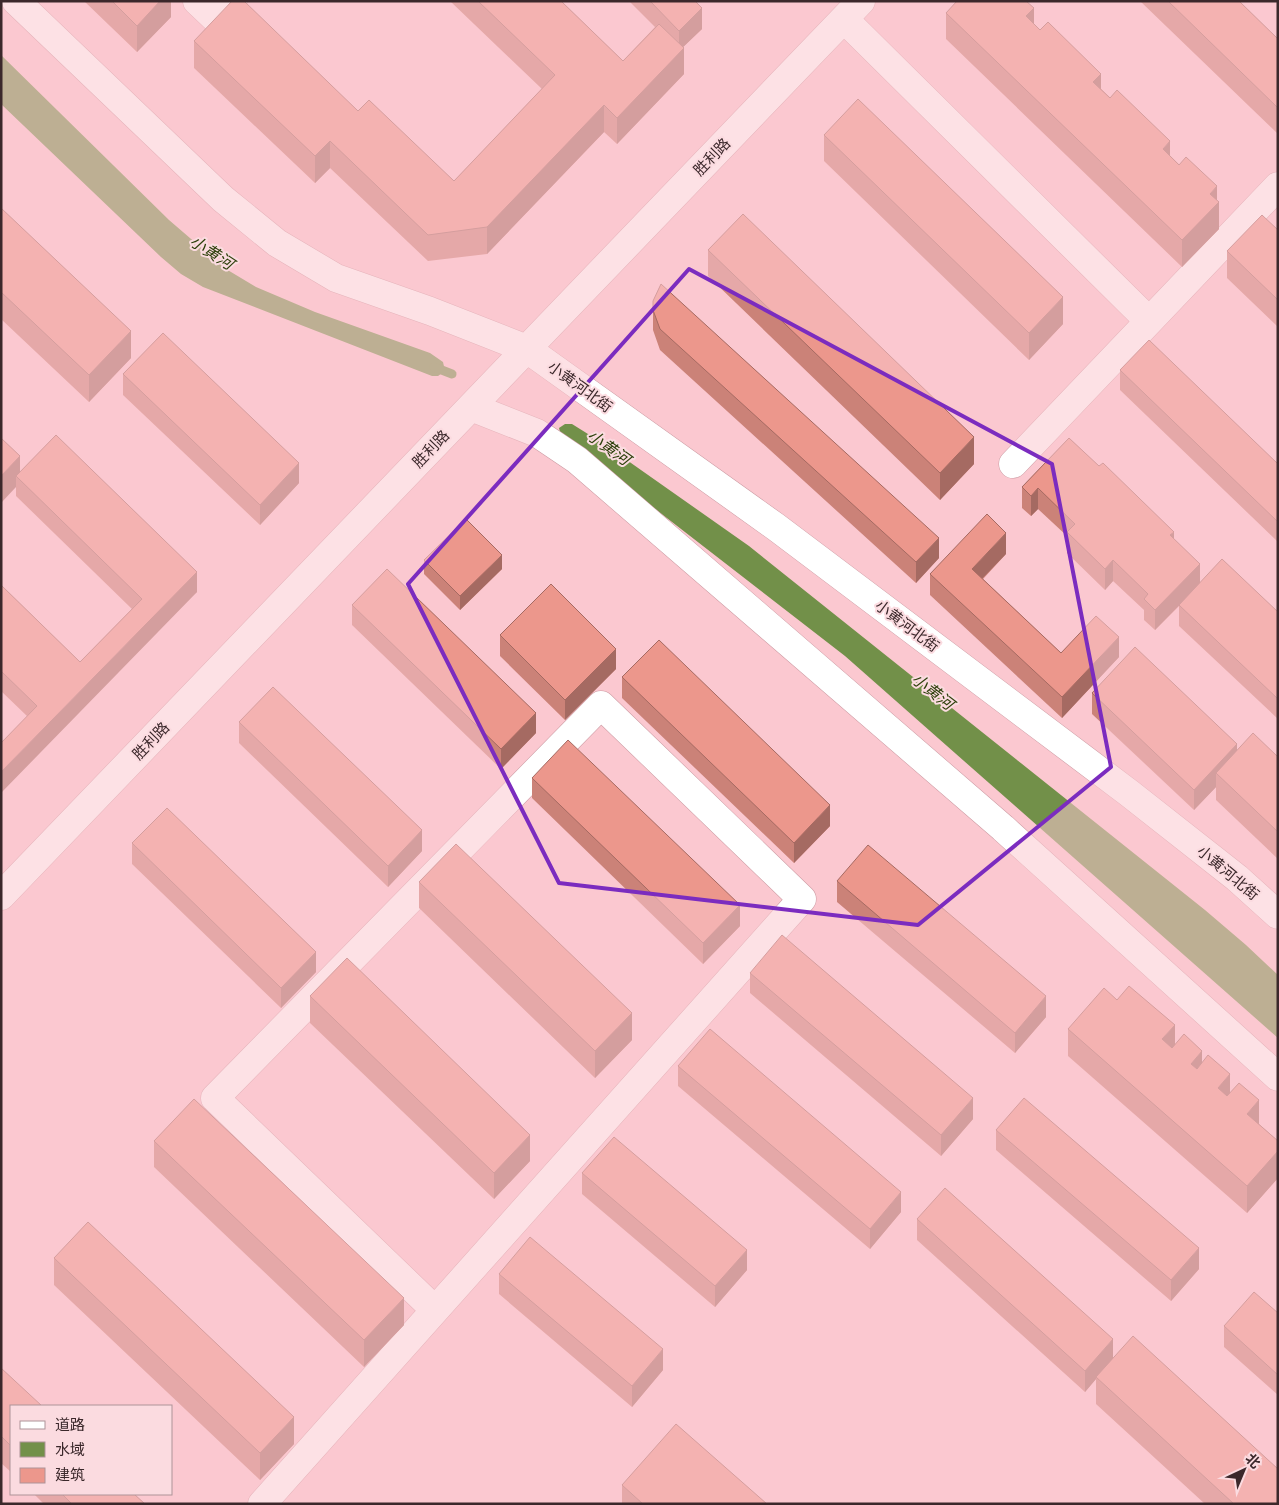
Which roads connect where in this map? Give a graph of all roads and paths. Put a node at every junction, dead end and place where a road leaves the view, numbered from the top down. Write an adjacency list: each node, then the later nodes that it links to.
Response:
1 (16, 1): 7 (street, 小黄河北街)
2 (197, 1): 3 (street)
3 (233, 1)
4 (852, 10): 6 (street); 7 (street, 胜利路)
5 (1278, 186): 6 (street)
6 (1150, 321): 9 (street)
7 (527, 349): 8 (street, 胜利路); 11 (street, 小黄河北街)
8 (471, 407): 10 (street, 胜利路); 12 (street)
9 (1013, 464)
10 (1, 896)
11 (1278, 915)
12 (1278, 1077)
13 (435, 1310): 13 (street); 14 (street)
14 (262, 1504)

